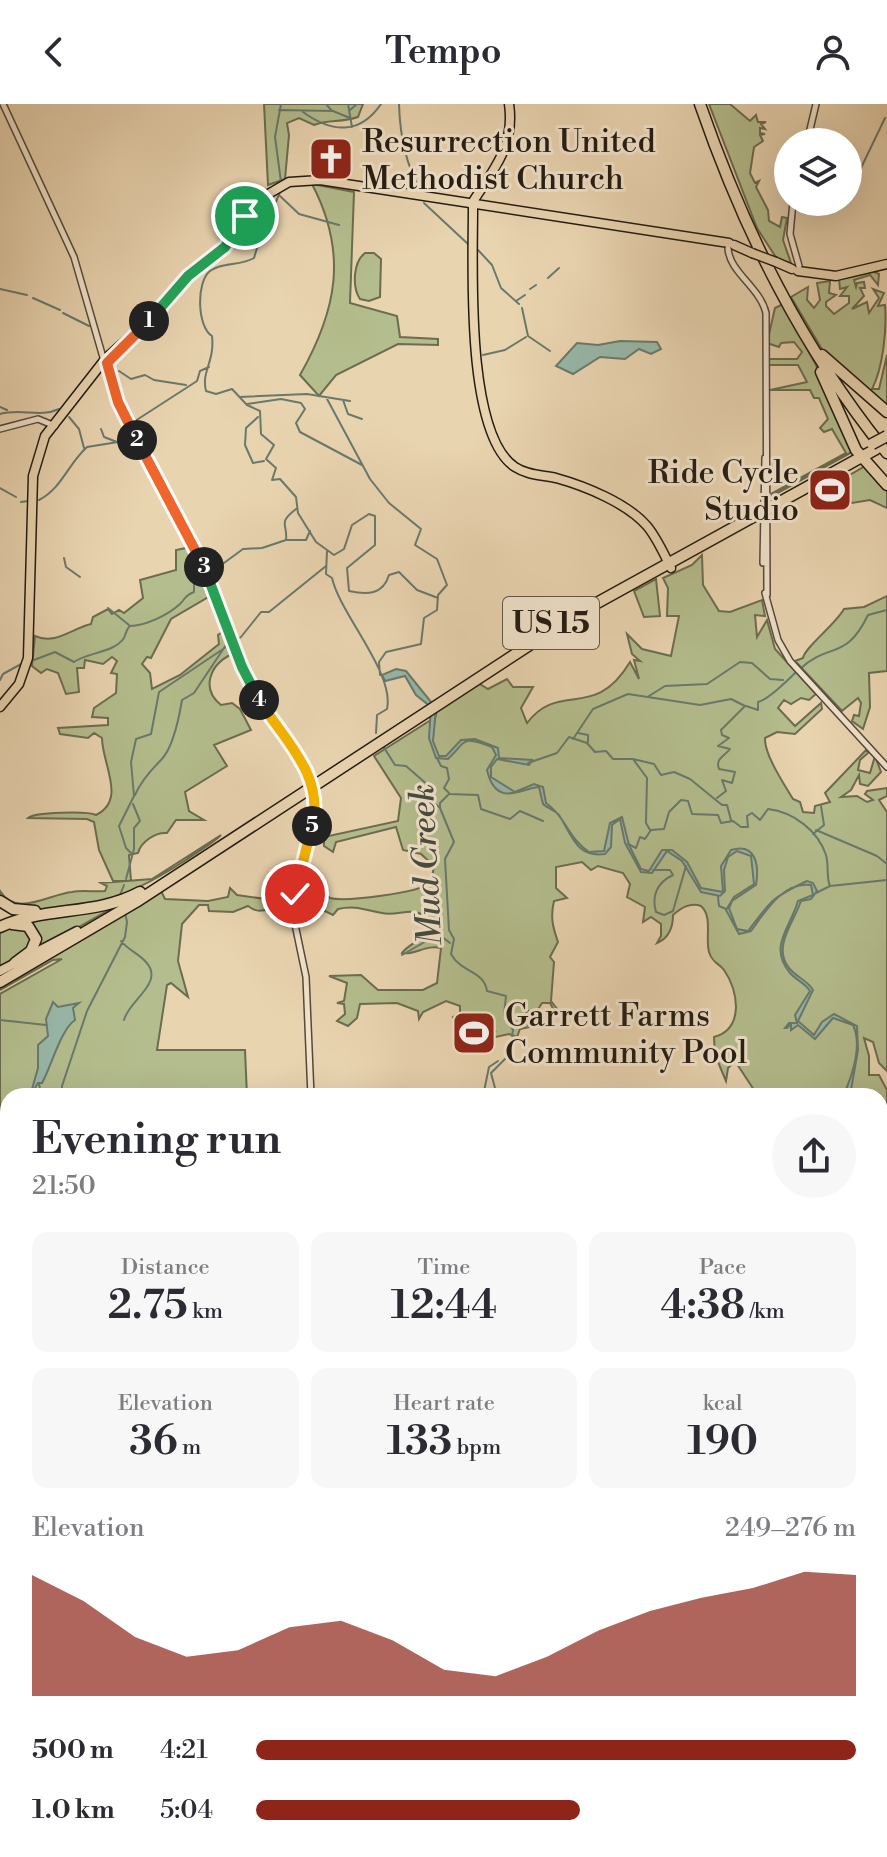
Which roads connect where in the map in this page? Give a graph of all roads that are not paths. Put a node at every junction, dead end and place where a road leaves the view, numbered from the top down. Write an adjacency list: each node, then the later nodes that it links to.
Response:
1 (3, 104): 13 (street)
2 (509, 104): 6 (main road)
3 (702, 104): 11 (highway); 12 (highway)
4 (816, 104): 5 (street)
5 (810, 128)
6 (473, 205): 8 (main road); 13 (main road); 23 (main road)
7 (791, 216): 10 (street)
8 (730, 247): 10 (main road, bridge); 22 (street)
9 (887, 264): 10 (main road)
10 (796, 267)
11 (801, 331): 19 (highway); 20 (highway)
12 (822, 355): 14 (highway); 18 (highway)
13 (105, 362): 15 (main road); 26 (street)
14 (887, 412)
15 (55, 425): 16 (street); 24 (main road)
16 (0, 429)
17 (887, 436): 19 (highway, US 15, bridge)
18 (887, 444): 19 (highway, US 15)
19 (878, 449): 20 (highway, US 15)
20 (860, 459): 21 (highway); 22 (highway, US 15)
21 (887, 485)
22 (765, 507): 23 (highway, US 15); 25 (street)
23 (667, 564): 26 (highway, US 15)
24 (0, 709)
25 (887, 767)
26 (313, 783): 27 (highway, US 15); 27 (highway, US 15); 34 (street)
27 (228, 839): 28 (highway, US 15); 33 (highway, US 15)
28 (142, 891): 30 (highway, US 15); 32 (main road)
29 (0, 901): 30 (highway)
30 (84, 910): 31 (highway, US 15)
31 (0, 929): 32 (highway)
32 (15, 963): 33 (main road)
33 (0, 977)
34 (311, 1088)

